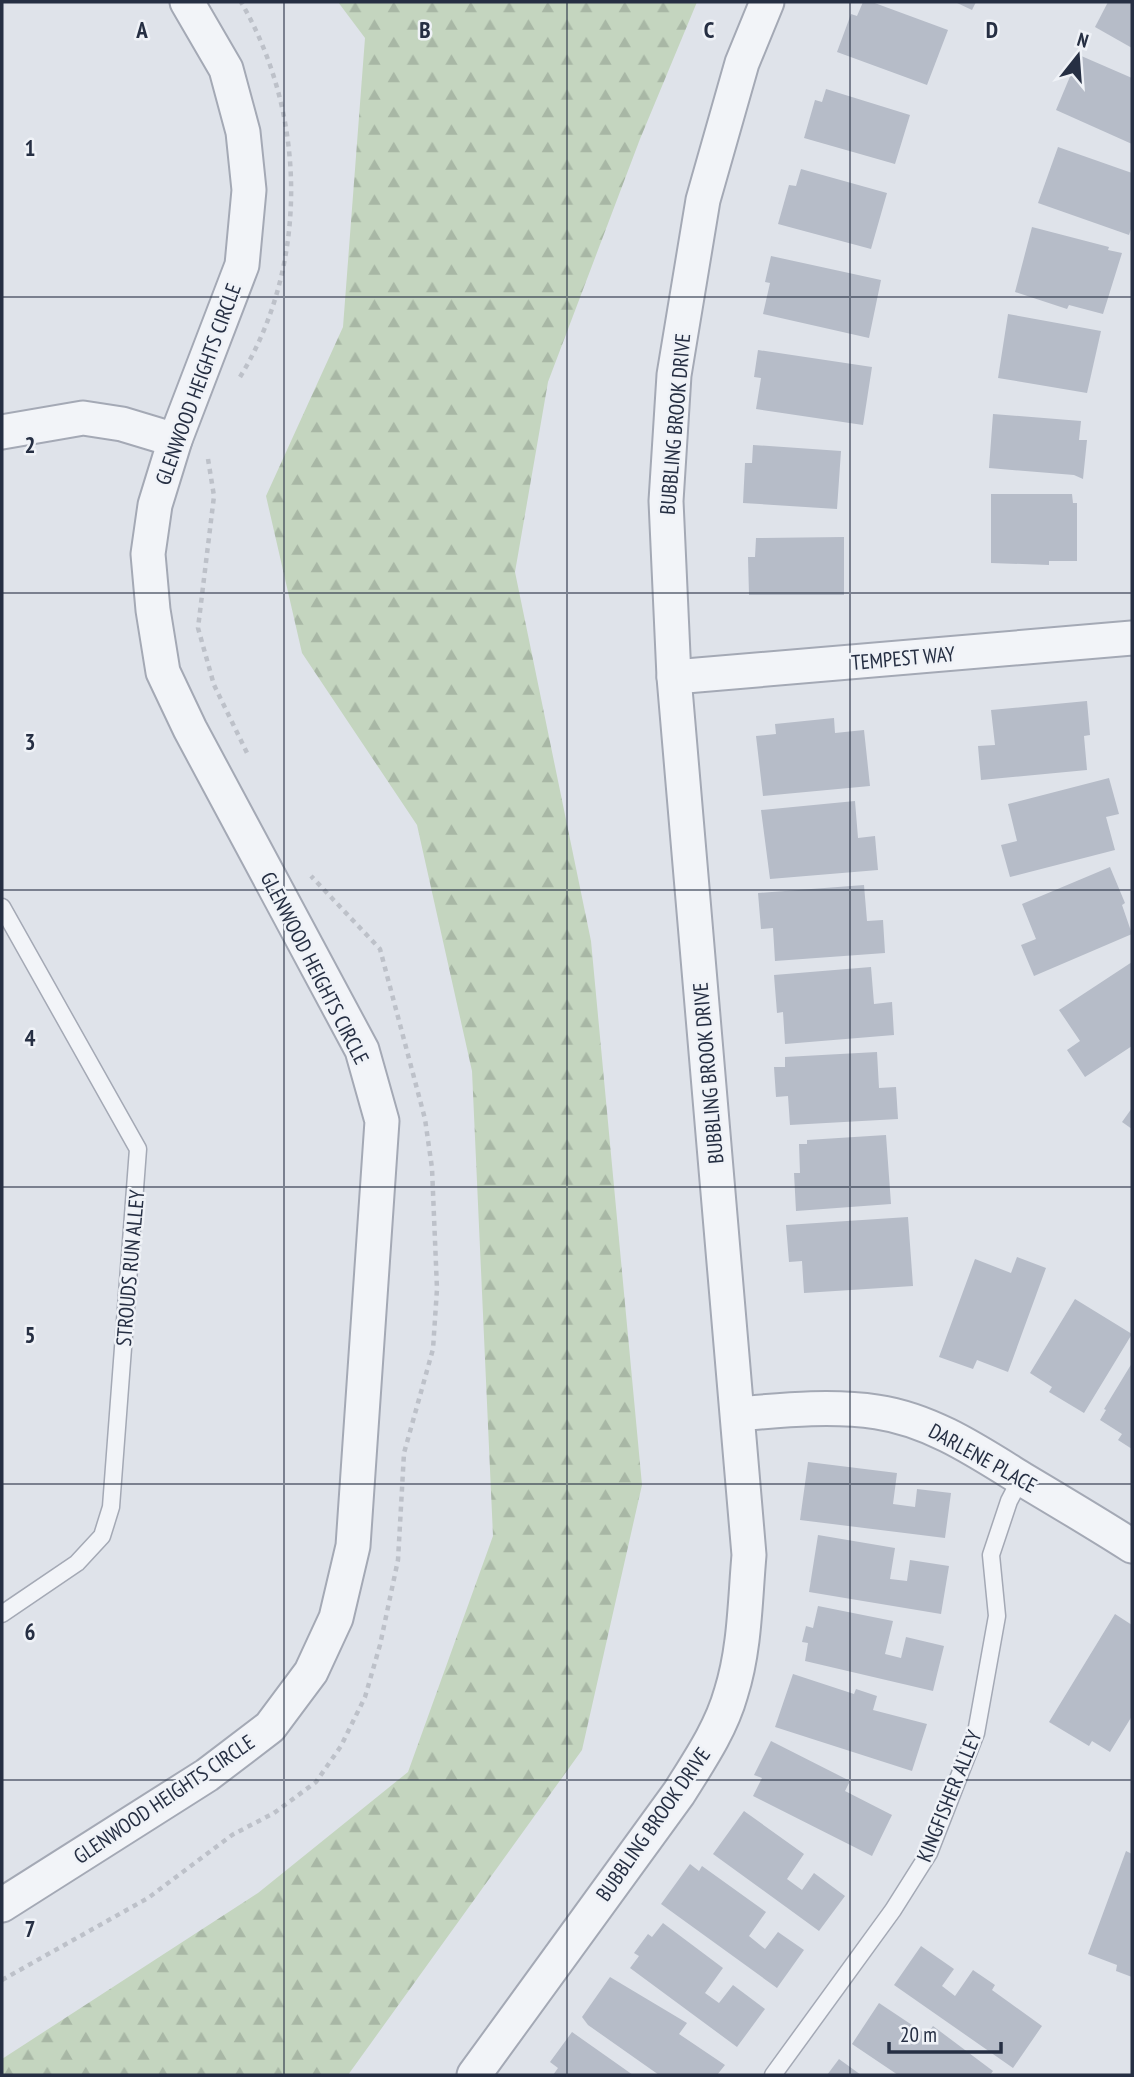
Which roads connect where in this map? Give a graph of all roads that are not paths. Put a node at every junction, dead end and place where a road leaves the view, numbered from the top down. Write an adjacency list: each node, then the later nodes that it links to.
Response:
1 (187, 2): 4 (street, GLENWOOD HEIGHTS CIRCLE)
2 (767, 2): 6 (street, BUBBLING BROOK DRIVE)
3 (2, 432): 4 (street)
4 (175, 440): 12 (street, GLENWOOD HEIGHTS CIRCLE)
5 (1132, 638): 6 (street, TEMPEST WAY)
6 (674, 677): 8 (street, BUBBLING BROOK DRIVE)
7 (2, 907): 11 (lane, STROUDS RUN ALLEY)
8 (738, 1414): 9 (street, DARLENE PLACE); 13 (street, BUBBLING BROOK DRIVE)
9 (1021, 1478): 10 (street, DARLENE PLACE); 14 (lane, KINGFISHER ALLEY)
10 (1132, 1546)
11 (2, 1614)
12 (2, 1905)
13 (474, 2075)
14 (774, 2075)

